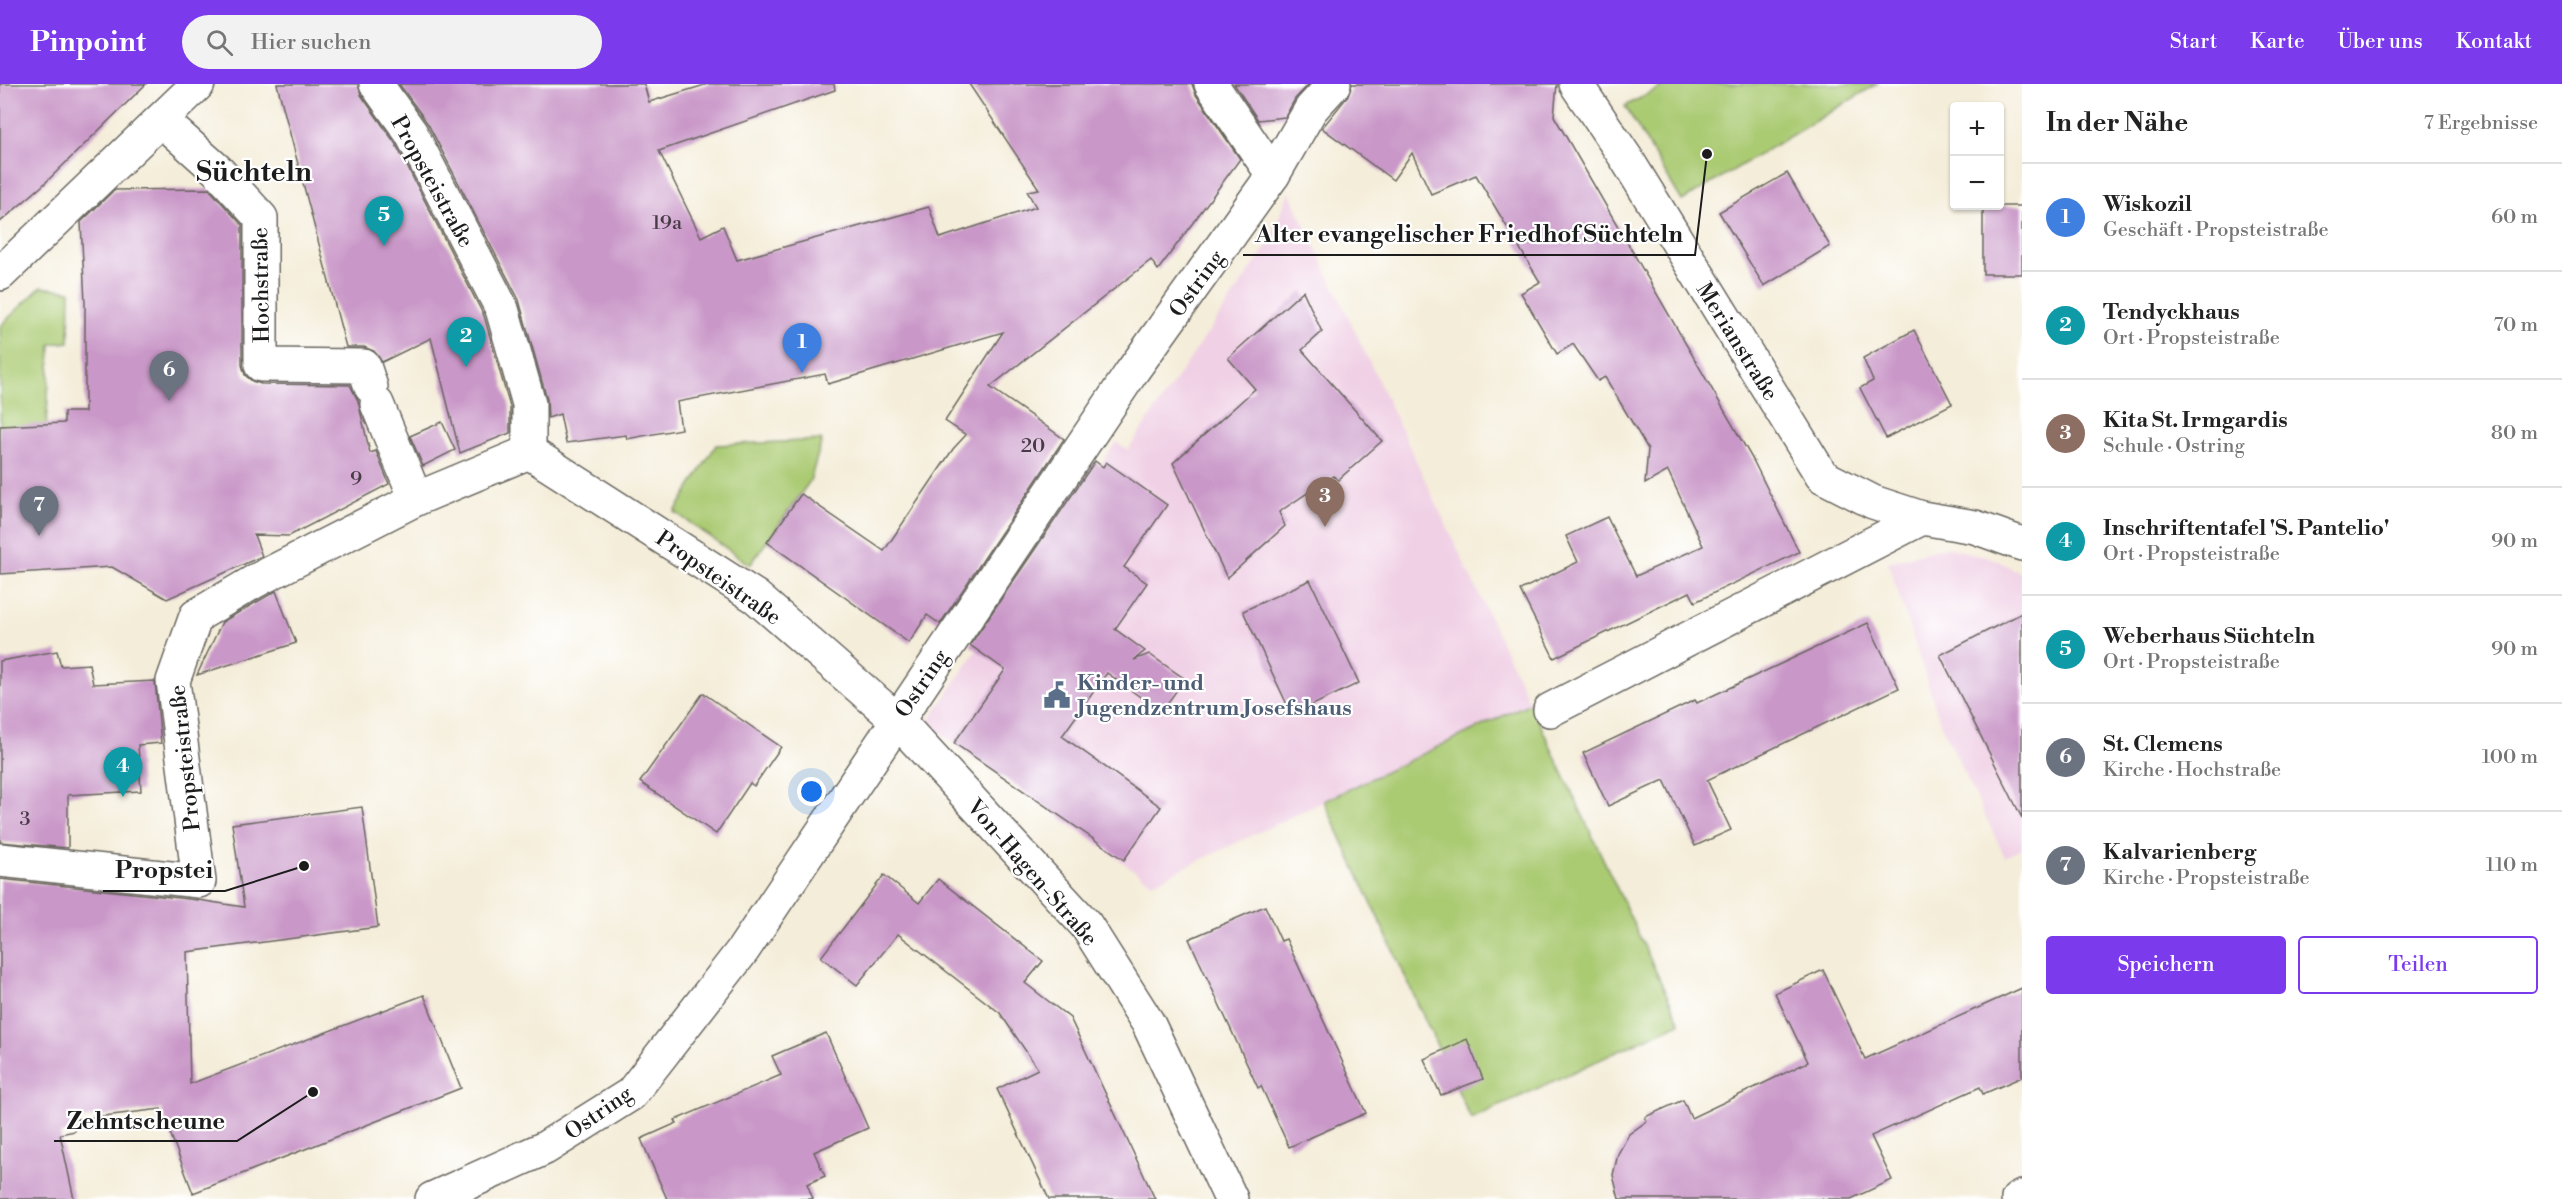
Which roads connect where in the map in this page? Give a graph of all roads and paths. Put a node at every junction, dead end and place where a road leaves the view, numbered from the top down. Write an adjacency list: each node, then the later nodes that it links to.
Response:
1 (198, 84): 6 (street)
2 (376, 84): 9 (street, Propsteistraße)
3 (1211, 84): 7 (street)
4 (1334, 84): 7 (street, Ostring)
5 (1576, 84): 11 (street, Merianstraße)
6 (161, 120): 8 (street); 10 (street, Hochstraße)
7 (1273, 175): 14 (street, Ostring)
8 (0, 274)
9 (529, 452): 10 (street, Propsteistraße); 14 (street, Propsteistraße)
10 (416, 499): 15 (street, Propsteistraße)
11 (1922, 518): 12 (street, Merianstraße); 13 (street)
12 (2022, 544)
13 (1550, 710)
14 (896, 719): 16 (street, Ostring); 17 (street, Von-Hagen-Straße)
15 (0, 860)
16 (432, 1199)
17 (1231, 1199)

